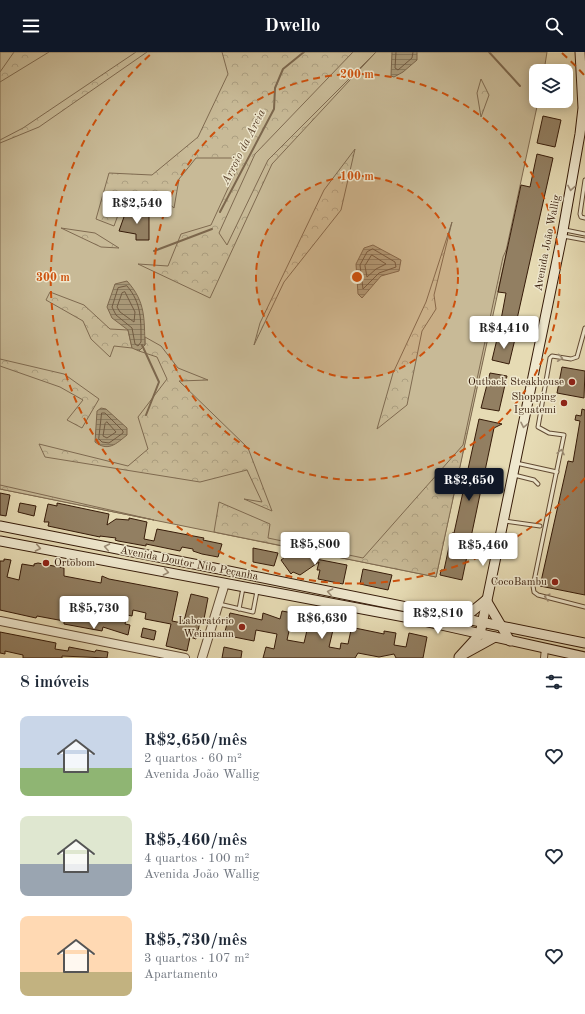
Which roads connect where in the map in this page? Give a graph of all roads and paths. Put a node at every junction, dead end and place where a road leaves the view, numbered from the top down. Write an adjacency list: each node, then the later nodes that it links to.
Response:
1 (580, 52): 2 (main road, Avenida João Wallig)
2 (584, 103): 5 (main road, Avenida João Wallig, one-way to 5)
3 (585, 180): 4 (lane)
4 (585, 218)
5 (563, 232): 6 (lane); 7 (lane); 9 (main road, Avenida João Wallig, one-way to 9)
6 (585, 234)
7 (585, 240)
8 (585, 328): 10 (lane, one-way to 8)
9 (516, 463): 10 (lane); 11 (main road, Avenida João Wallig)
10 (557, 472): 23 (lane, one-way to 10)
11 (514, 475): 12 (lane); 13 (main road, Avenida João Wallig)
12 (538, 484)
13 (504, 520): 15 (lane); 21 (main road, Avenida João Wallig)
14 (0, 526): 17 (main road, Avenida Doutor Nilo Peçanha, one-way to 14)
15 (540, 526)
16 (0, 541): 18 (main road, Avenida Doutor Nilo Peçanha, one-way to 18)
17 (246, 574): 18 (main road); 25 (main road, Avenida Doutor Nilo Peçanha, one-way to 17)
18 (225, 583): 19 (main road, Avenida Doutor Nilo Peçanha); 22 (street)
19 (244, 586): 20 (main road, Avenida Doutor Nilo Peçanha); 24 (lane)
20 (257, 589): 24 (lane); 29 (main road, Avenida Doutor Nilo Peçanha)
21 (486, 600): 25 (main road); 27 (main road, Avenida João Wallig); 28 (main road)
22 (219, 604): 24 (lane); 38 (street)
23 (585, 607)
24 (239, 609)
25 (464, 618): 27 (main road, Avenida Doutor Nilo Peçanha)
26 (0, 621): 37 (street)
27 (482, 621): 28 (main road, Avenida Doutor Nilo Peçanha); 30 (main road, Avenida João Wallig)
28 (501, 625): 32 (main road); 33 (main road, Avenida Doutor Nilo Peçanha)
29 (470, 632): 30 (main road, Avenida Doutor Nilo Peçanha); 34 (main road)
30 (480, 634): 31 (main road, Avenida Doutor Nilo Peçanha); 34 (main road)
31 (495, 638): 32 (main road, Avenida Doutor Nilo Peçanha); 39 (main road)
32 (510, 641): 35 (main road, Avenida Doutor Nilo Peçanha)
33 (585, 643)
34 (466, 648): 39 (main road)
35 (545, 648): 36 (main road, Avenida Doutor Nilo Peçanha); 40 (street)
36 (585, 657)
37 (185, 658)
38 (202, 658)
39 (459, 658)
40 (544, 658)

